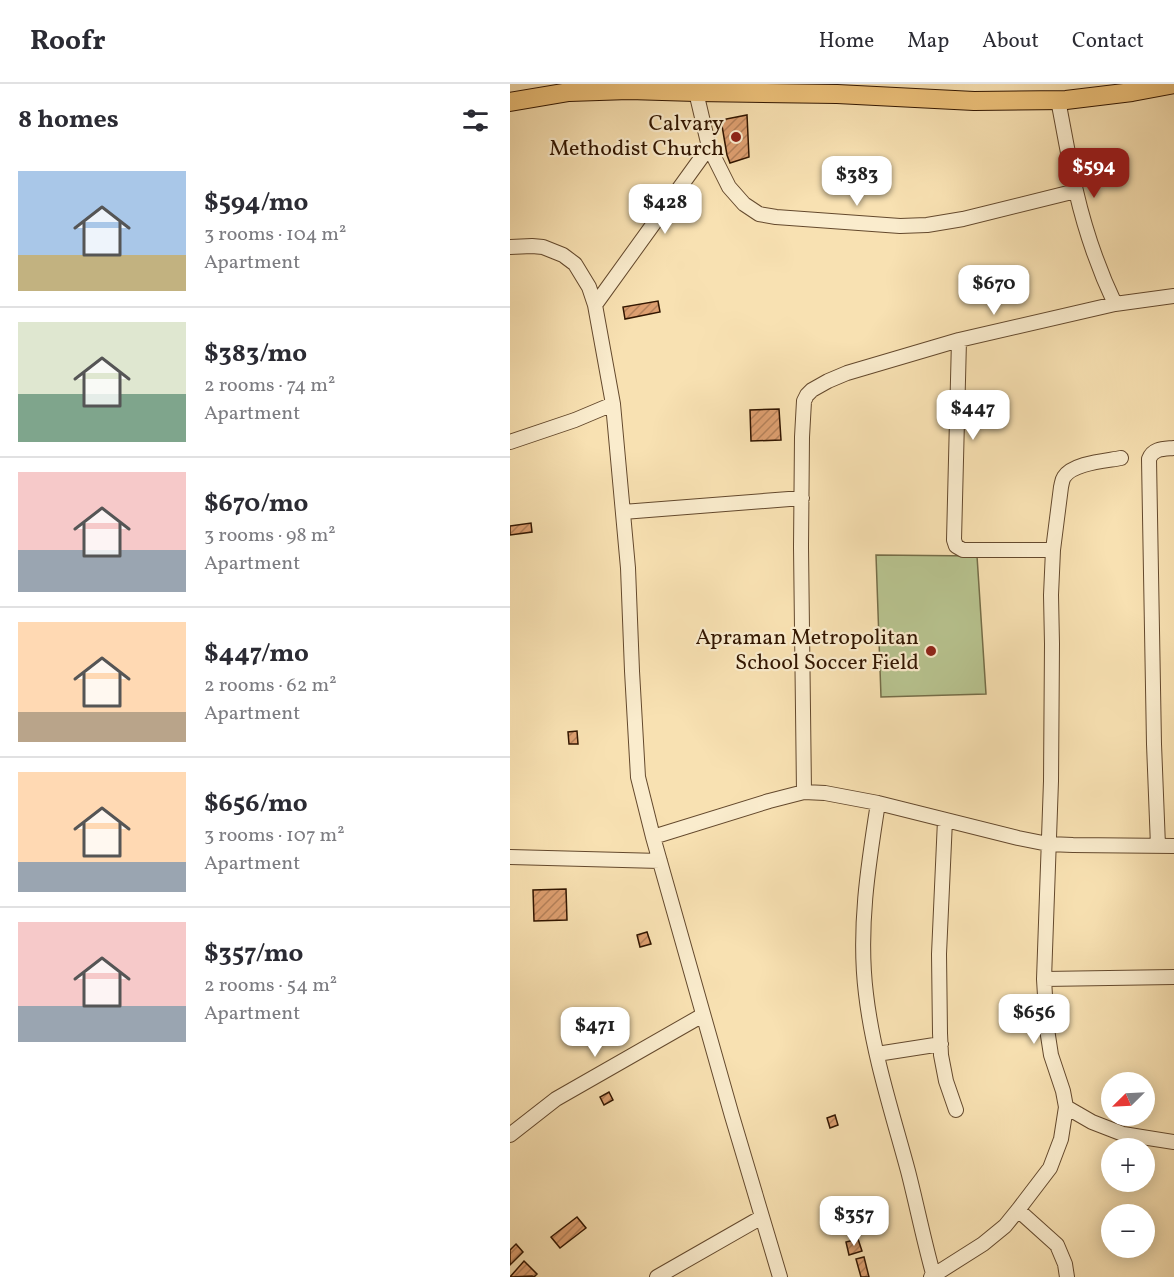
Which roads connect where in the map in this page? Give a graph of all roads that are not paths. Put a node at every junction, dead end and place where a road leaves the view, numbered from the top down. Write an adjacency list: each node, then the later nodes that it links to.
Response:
1 (1174, 84): 4 (main road)
2 (897, 91): 3 (main road); 4 (main road)
3 (696, 92): 5 (main road); 6 (street)
4 (1058, 100): 7 (street)
5 (510, 102)
6 (709, 147): 7 (street); 11 (street)
7 (1076, 191): 10 (street)
8 (510, 247): 11 (street)
9 (1174, 296): 10 (street)
10 (1115, 304): 12 (street)
11 (596, 305): 13 (street)
12 (959, 340): 17 (street); 19 (street)
13 (613, 404): 14 (street); 18 (street)
14 (510, 442)
15 (1174, 448): 25 (street)
16 (1121, 458): 19 (street)
17 (802, 498): 18 (street); 20 (street)
18 (623, 512): 23 (street)
19 (1053, 550): 24 (street)
20 (804, 792): 21 (street); 23 (street)
21 (878, 803): 22 (street); 33 (street)
22 (945, 820): 24 (street); 32 (street)
23 (653, 837): 28 (street)
24 (1048, 843): 25 (street); 30 (street)
25 (1158, 846): 26 (street)
26 (1174, 846)
27 (510, 857): 28 (street)
28 (660, 861): 31 (street)
29 (1174, 977): 30 (street)
30 (1044, 978): 34 (street)
31 (703, 1015): 36 (street); 39 (street)
32 (941, 1044): 33 (street); 35 (street)
33 (877, 1054): 42 (street)
34 (1066, 1107): 37 (street); 38 (street)
35 (956, 1110)
36 (510, 1135)
37 (1174, 1142)
38 (1018, 1210): 42 (street); 43 (street)
39 (762, 1217): 40 (street); 41 (street)
40 (657, 1277)
41 (780, 1277)
42 (933, 1277)
43 (1067, 1277)

